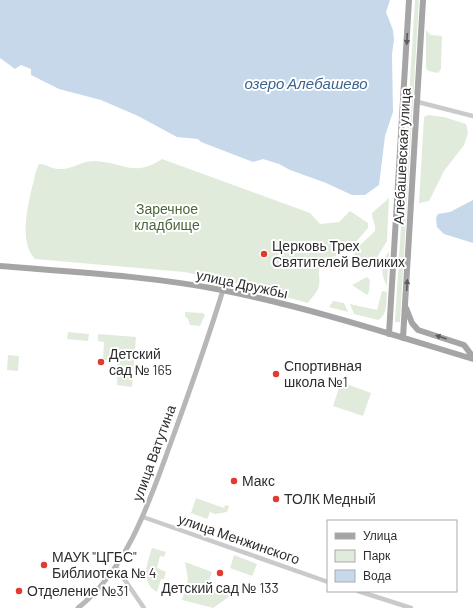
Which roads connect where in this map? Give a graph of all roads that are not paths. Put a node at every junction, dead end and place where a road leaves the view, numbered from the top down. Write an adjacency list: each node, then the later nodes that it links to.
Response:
1 (409, 0): 8 (main road, Алебашевская улица, one-way to 8)
2 (423, 0): 3 (main road, Алебашевская улица)
3 (418, 102): 4 (street); 7 (main road, Алебашевская улица, one-way to 3)
4 (473, 116)
5 (0, 266): 6 (main road, улица Дружбы)
6 (223, 290): 8 (main road, улица Дружбы); 11 (main road, улица Ватутина)
7 (406, 307): 9 (main road, Алебашевская улица); 10 (main road, one-way to 7)
8 (389, 334): 9 (main road, улица Дружбы)
9 (403, 338): 10 (main road, улица Дружбы)
10 (473, 358)
11 (143, 517): 12 (main road, улица Ватутина); 13 (street, улица Менжинского)
12 (116, 567): 15 (main road, улица Ватутина); 16 (street)
13 (327, 582)
14 (361, 592): 17 (street)
15 (78, 608)
16 (144, 608)
17 (411, 608)

